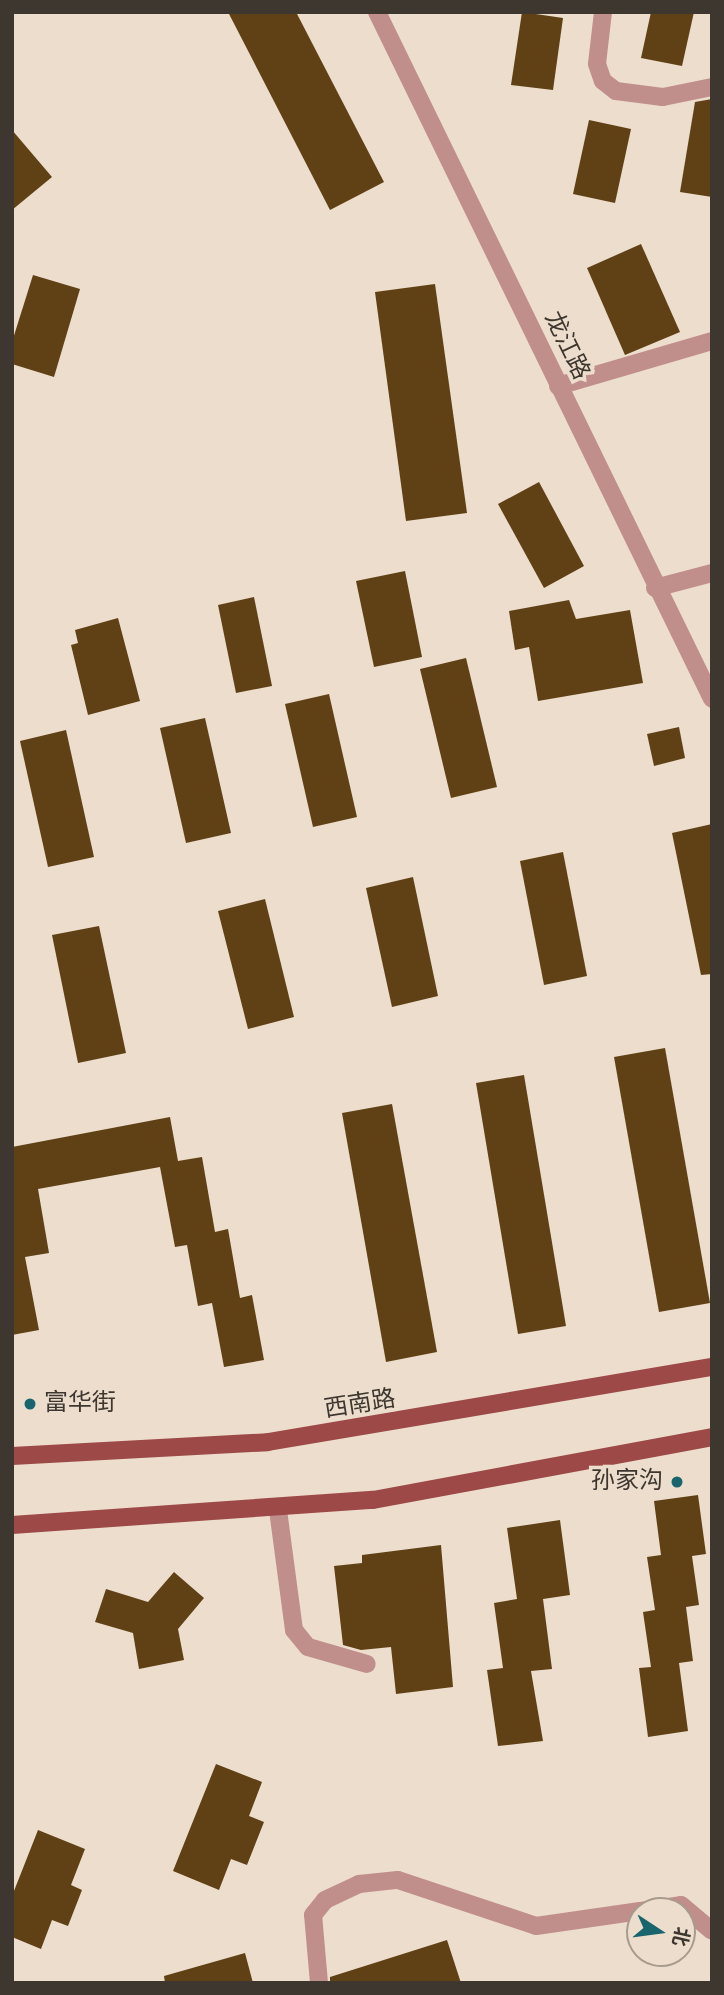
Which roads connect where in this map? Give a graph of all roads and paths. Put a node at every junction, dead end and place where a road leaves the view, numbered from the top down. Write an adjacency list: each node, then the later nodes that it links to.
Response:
1 (377, 12): 5 (street, 龙江路)
2 (603, 12): 3 (street)
3 (712, 88)
4 (712, 341): 5 (street)
5 (558, 386): 7 (street, 龙江路)
6 (712, 573): 7 (street)
7 (655, 587): 8 (street, 龙江路)
8 (712, 699)
9 (712, 1367): 11 (main road, 西南路)
10 (712, 1437): 12 (main road)
11 (12, 1456)
12 (278, 1510): 13 (main road); 14 (street)
13 (12, 1525)
14 (367, 1664)
15 (626, 1913): 18 (street)
16 (696, 1918): 17 (street)
17 (712, 1931)
18 (319, 1983)

